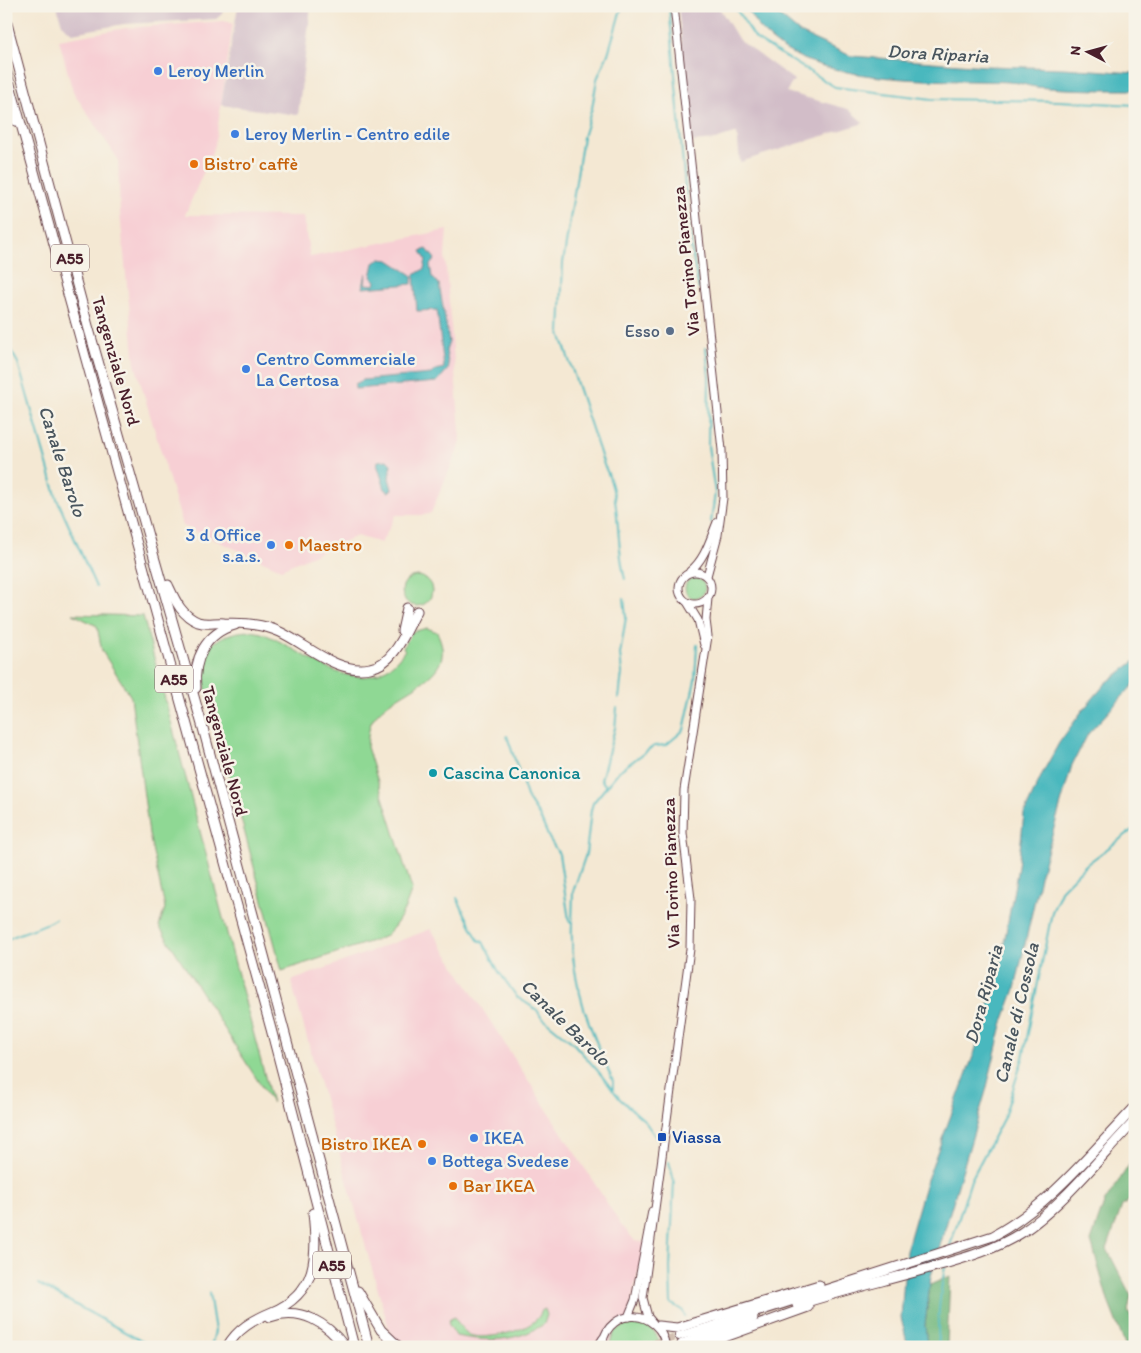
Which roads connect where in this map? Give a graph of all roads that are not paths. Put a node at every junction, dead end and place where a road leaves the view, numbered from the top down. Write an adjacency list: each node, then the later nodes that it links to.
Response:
1 (674, 6): 6 (main road, Via Torino Pianezza)
2 (6, 20): 7 (highway, Tangenziale Nord / A55)
3 (6, 70): 5 (highway, Tangenziale Nord / A55)
4 (6, 101): 5 (highway)
5 (26, 143): 20 (highway, Tangenziale Nord / A55)
6 (721, 512): 8 (main road, Via Torino Pianezza); 9 (main road, Via Torino Pianezza)
7 (156, 557): 14 (highway); 17 (highway, Tangenziale Nord / A55)
8 (689, 572): 9 (main road); 11 (main road)
9 (707, 576): 10 (main road)
10 (708, 598): 11 (main road); 16 (main road, Via Torino Pianezza)
11 (687, 602): 16 (main road, Via Torino Pianezza)
12 (407, 608): 15 (highway)
13 (417, 611): 15 (highway)
14 (242, 624): 15 (highway); 17 (highway)
15 (400, 641)
16 (704, 649): 21 (main road, Via Torino Pianezza)
17 (203, 728): 22 (highway, Tangenziale Nord / A55)
18 (1135, 1106): 23 (highway)
19 (1135, 1121): 24 (highway)
20 (310, 1183): 31 (highway); 34 (highway, Tangenziale Nord / A55)
21 (659, 1186): 25 (main road, Via Torino Pianezza); 27 (main road, Via Torino Pianezza)
22 (352, 1281): 35 (highway, Tangenziale Nord / A55); 36 (highway)
23 (846, 1281): 27 (highway); 28 (highway)
24 (847, 1292): 26 (highway); 39 (highway)
25 (628, 1317): 27 (main road); 30 (main road)
26 (753, 1318): 28 (highway); 29 (highway)
27 (655, 1324): 38 (main road, Via Torino Pianezza)
28 (719, 1324): 29 (main road)
29 (680, 1340)
30 (603, 1343): 37 (main road)
31 (227, 1347)
32 (231, 1347): 33 (highway)
33 (345, 1347)
34 (354, 1347)
35 (369, 1347)
36 (399, 1347)
37 (598, 1347)
38 (666, 1347)
39 (697, 1347)

